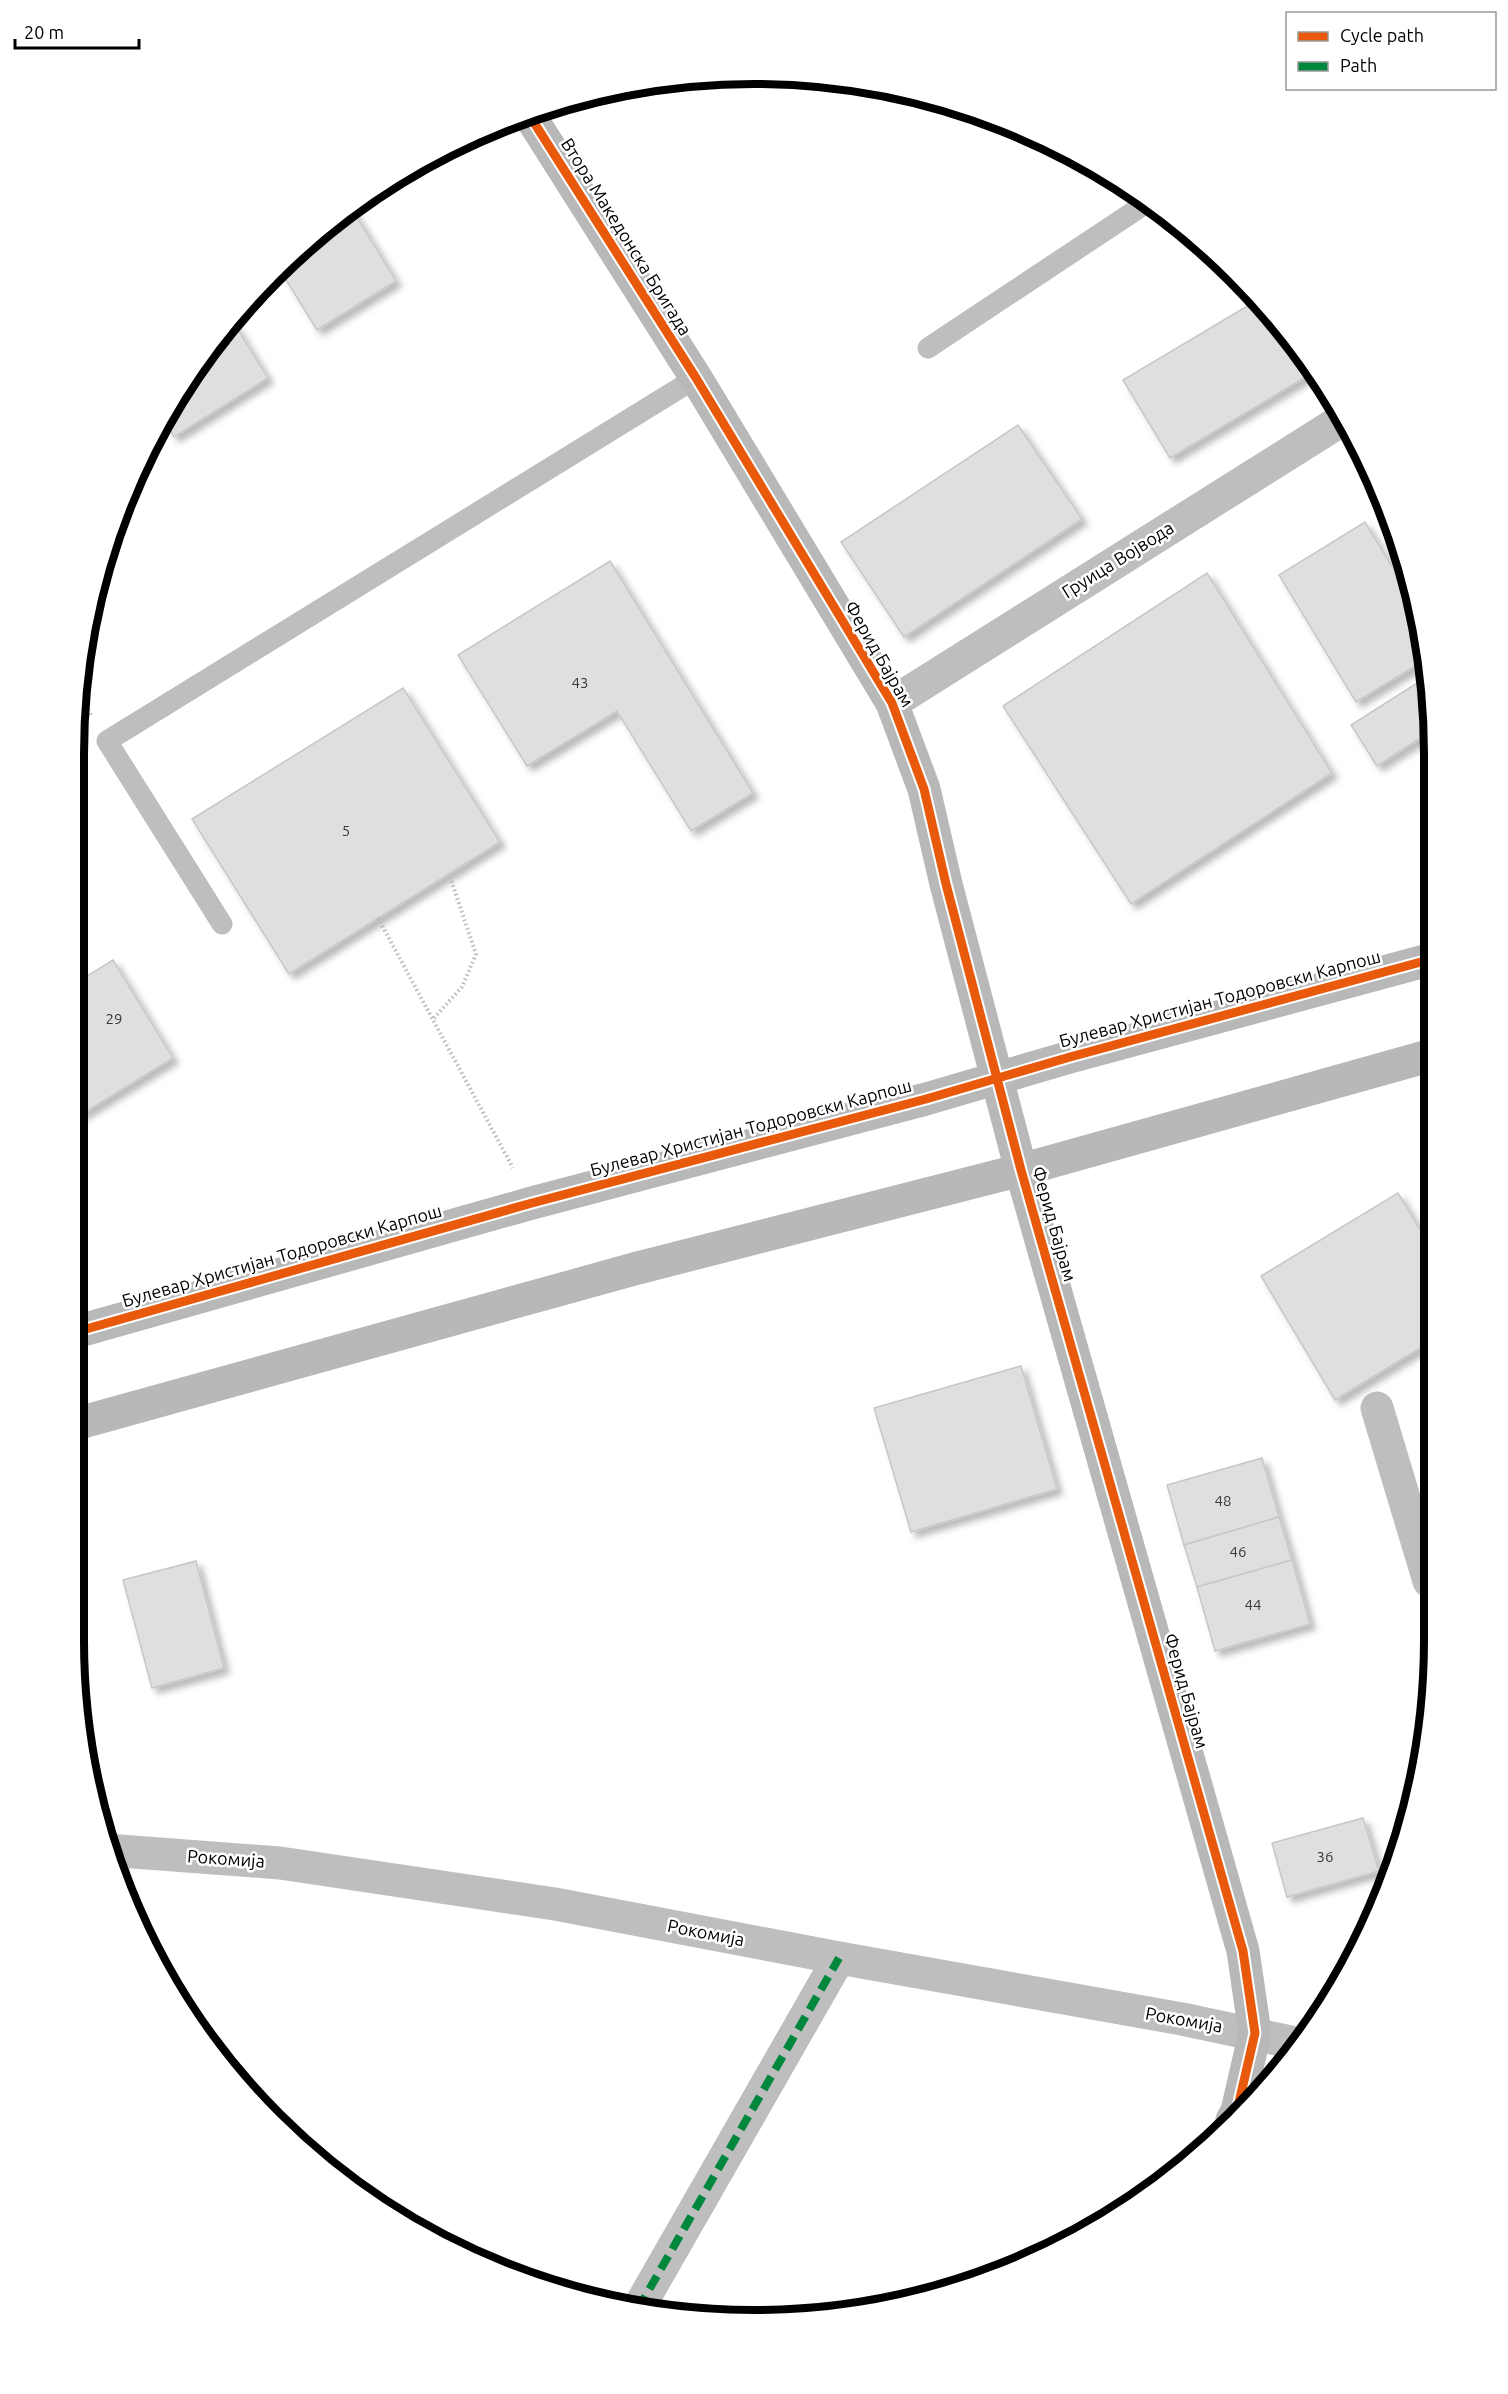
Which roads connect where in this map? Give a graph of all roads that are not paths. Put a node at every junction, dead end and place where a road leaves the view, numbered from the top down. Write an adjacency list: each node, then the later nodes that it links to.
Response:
1 (534, 122): 4 (street, Втора Македонска Бригада)
2 (1140, 207): 3 (lane)
3 (928, 348)
4 (696, 378): 6 (street, Ферид Бајрам); 7 (lane)
5 (1336, 423): 6 (street, Груица Војвода)
6 (892, 703): 10 (street, Ферид Бајрам)
7 (222, 924)
8 (1424, 960): 10 (street, Булевар Христијан Тодоровски Карпош)
9 (1424, 1056): 11 (street)
10 (997, 1079): 11 (street, Ферид Бајрам); 12 (street, Булевар Христијан Тодоровски Карпош)
11 (1021, 1170): 14 (street); 18 (street, Ферид Бајрам)
12 (84, 1330)
13 (1377, 1408): 15 (street)
14 (84, 1422)
15 (1424, 1564)
16 (119, 1851): 17 (street, Рокомија)
17 (839, 1958): 18 (street, Рокомија); 21 (street)
18 (1255, 2033): 19 (street, Рокомија); 20 (street, Ферид Бајрам)
19 (1290, 2042)
20 (1239, 2102)
21 (643, 2300)

